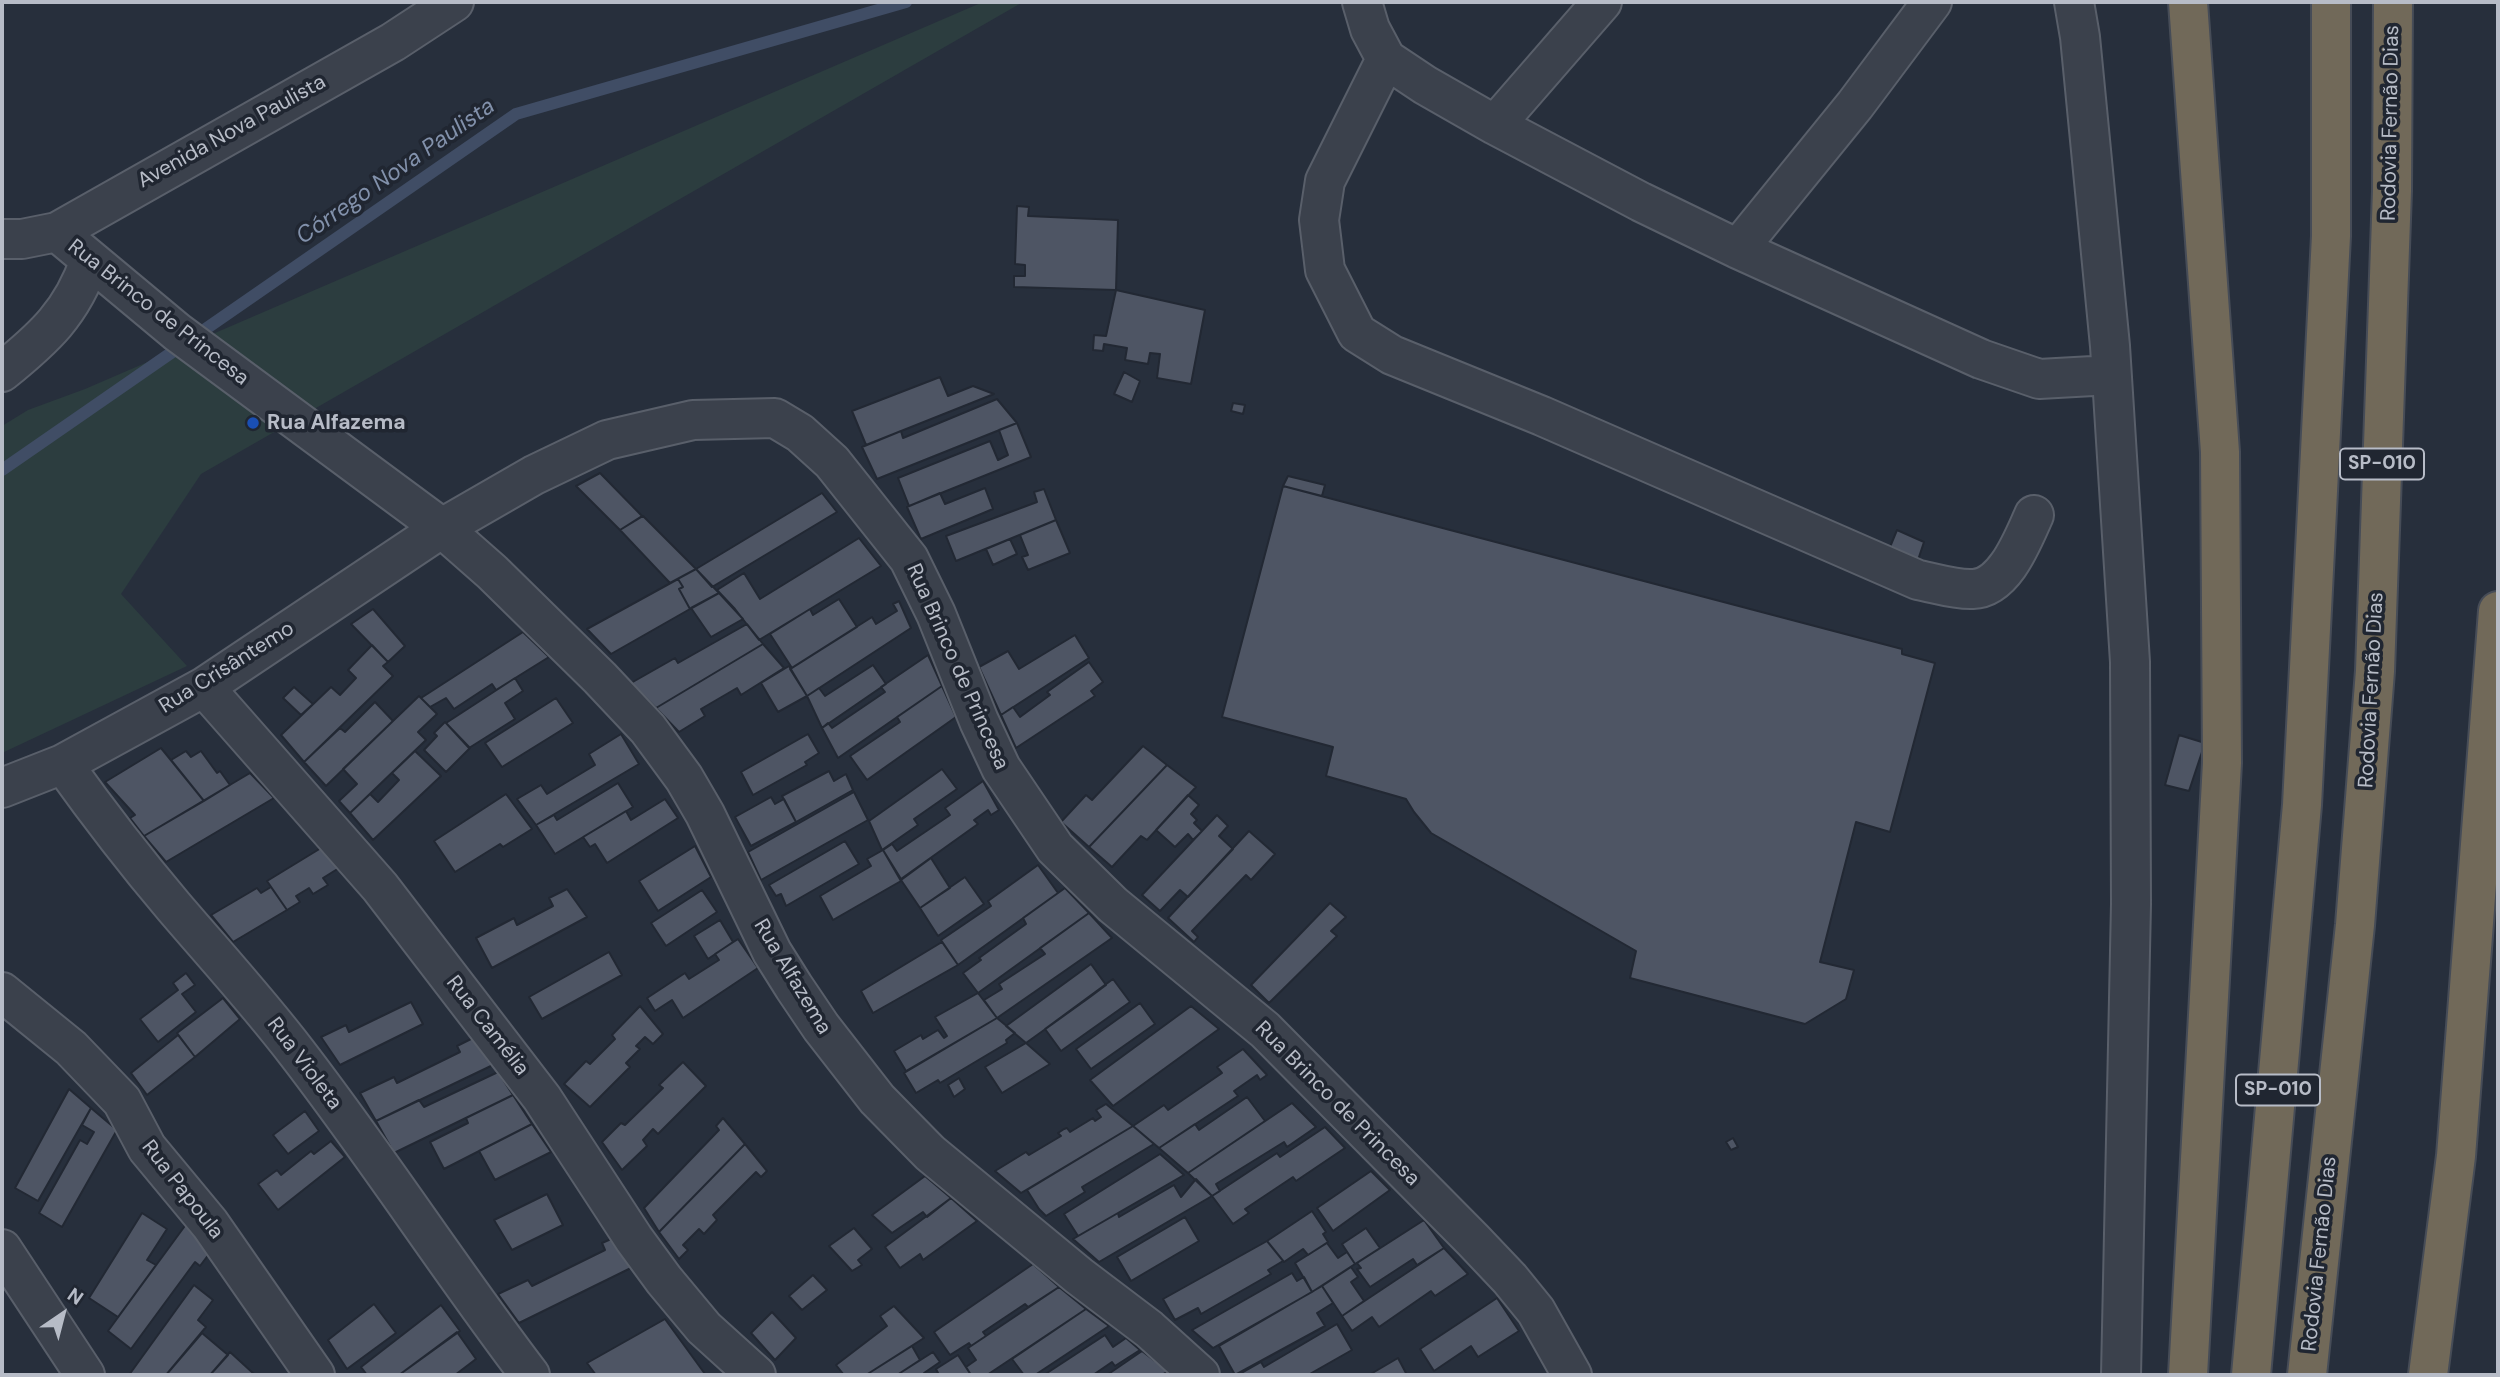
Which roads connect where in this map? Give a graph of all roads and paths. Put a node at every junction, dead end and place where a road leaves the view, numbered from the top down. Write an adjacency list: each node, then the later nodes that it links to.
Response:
1 (454, 2): 11 (street, Avenida Nova Paulista)
2 (1362, 2): 9 (street)
3 (1602, 2): 10 (street)
4 (1932, 2): 13 (street)
5 (2074, 2): 16 (street)
6 (2188, 2): 32 (highway)
7 (2331, 2): 33 (highway, SP-010)
8 (2393, 2): 34 (highway, Rodovia Fernão Dias / SP-010)
9 (1386, 59): 10 (street); 17 (street)
10 (1494, 125): 13 (street)
11 (57, 232): 12 (street, Avenida Nova Paulista); 14 (street, Rua Brinco de Princesa)
12 (2, 239)
13 (1738, 250): 16 (street)
14 (90, 260): 15 (street); 18 (street, Rua Brinco de Princesa)
15 (2, 372)
16 (2111, 375): 31 (street)
17 (2034, 515)
18 (442, 528): 20 (street, Rua Crisântemo); 29 (street, Rua Alfazema); 30 (street, Rua Brinco de Princesa)
19 (2498, 611): 35 (highway)
20 (204, 687): 21 (street, Rua Crisântemo); 28 (street, Rua Camélia)
21 (63, 764): 22 (street, Rua Crisântemo); 27 (street, Rua Violeta)
22 (2, 788)
23 (2, 992): 26 (street, Rua Papoula)
24 (2, 1248): 25 (street)
25 (85, 1375)
26 (315, 1375)
27 (530, 1375)
28 (756, 1375)
29 (1200, 1375)
30 (1572, 1375)
31 (2121, 1375)
32 (2188, 1375)
33 (2251, 1375)
34 (2307, 1375)
35 (2428, 1375)

